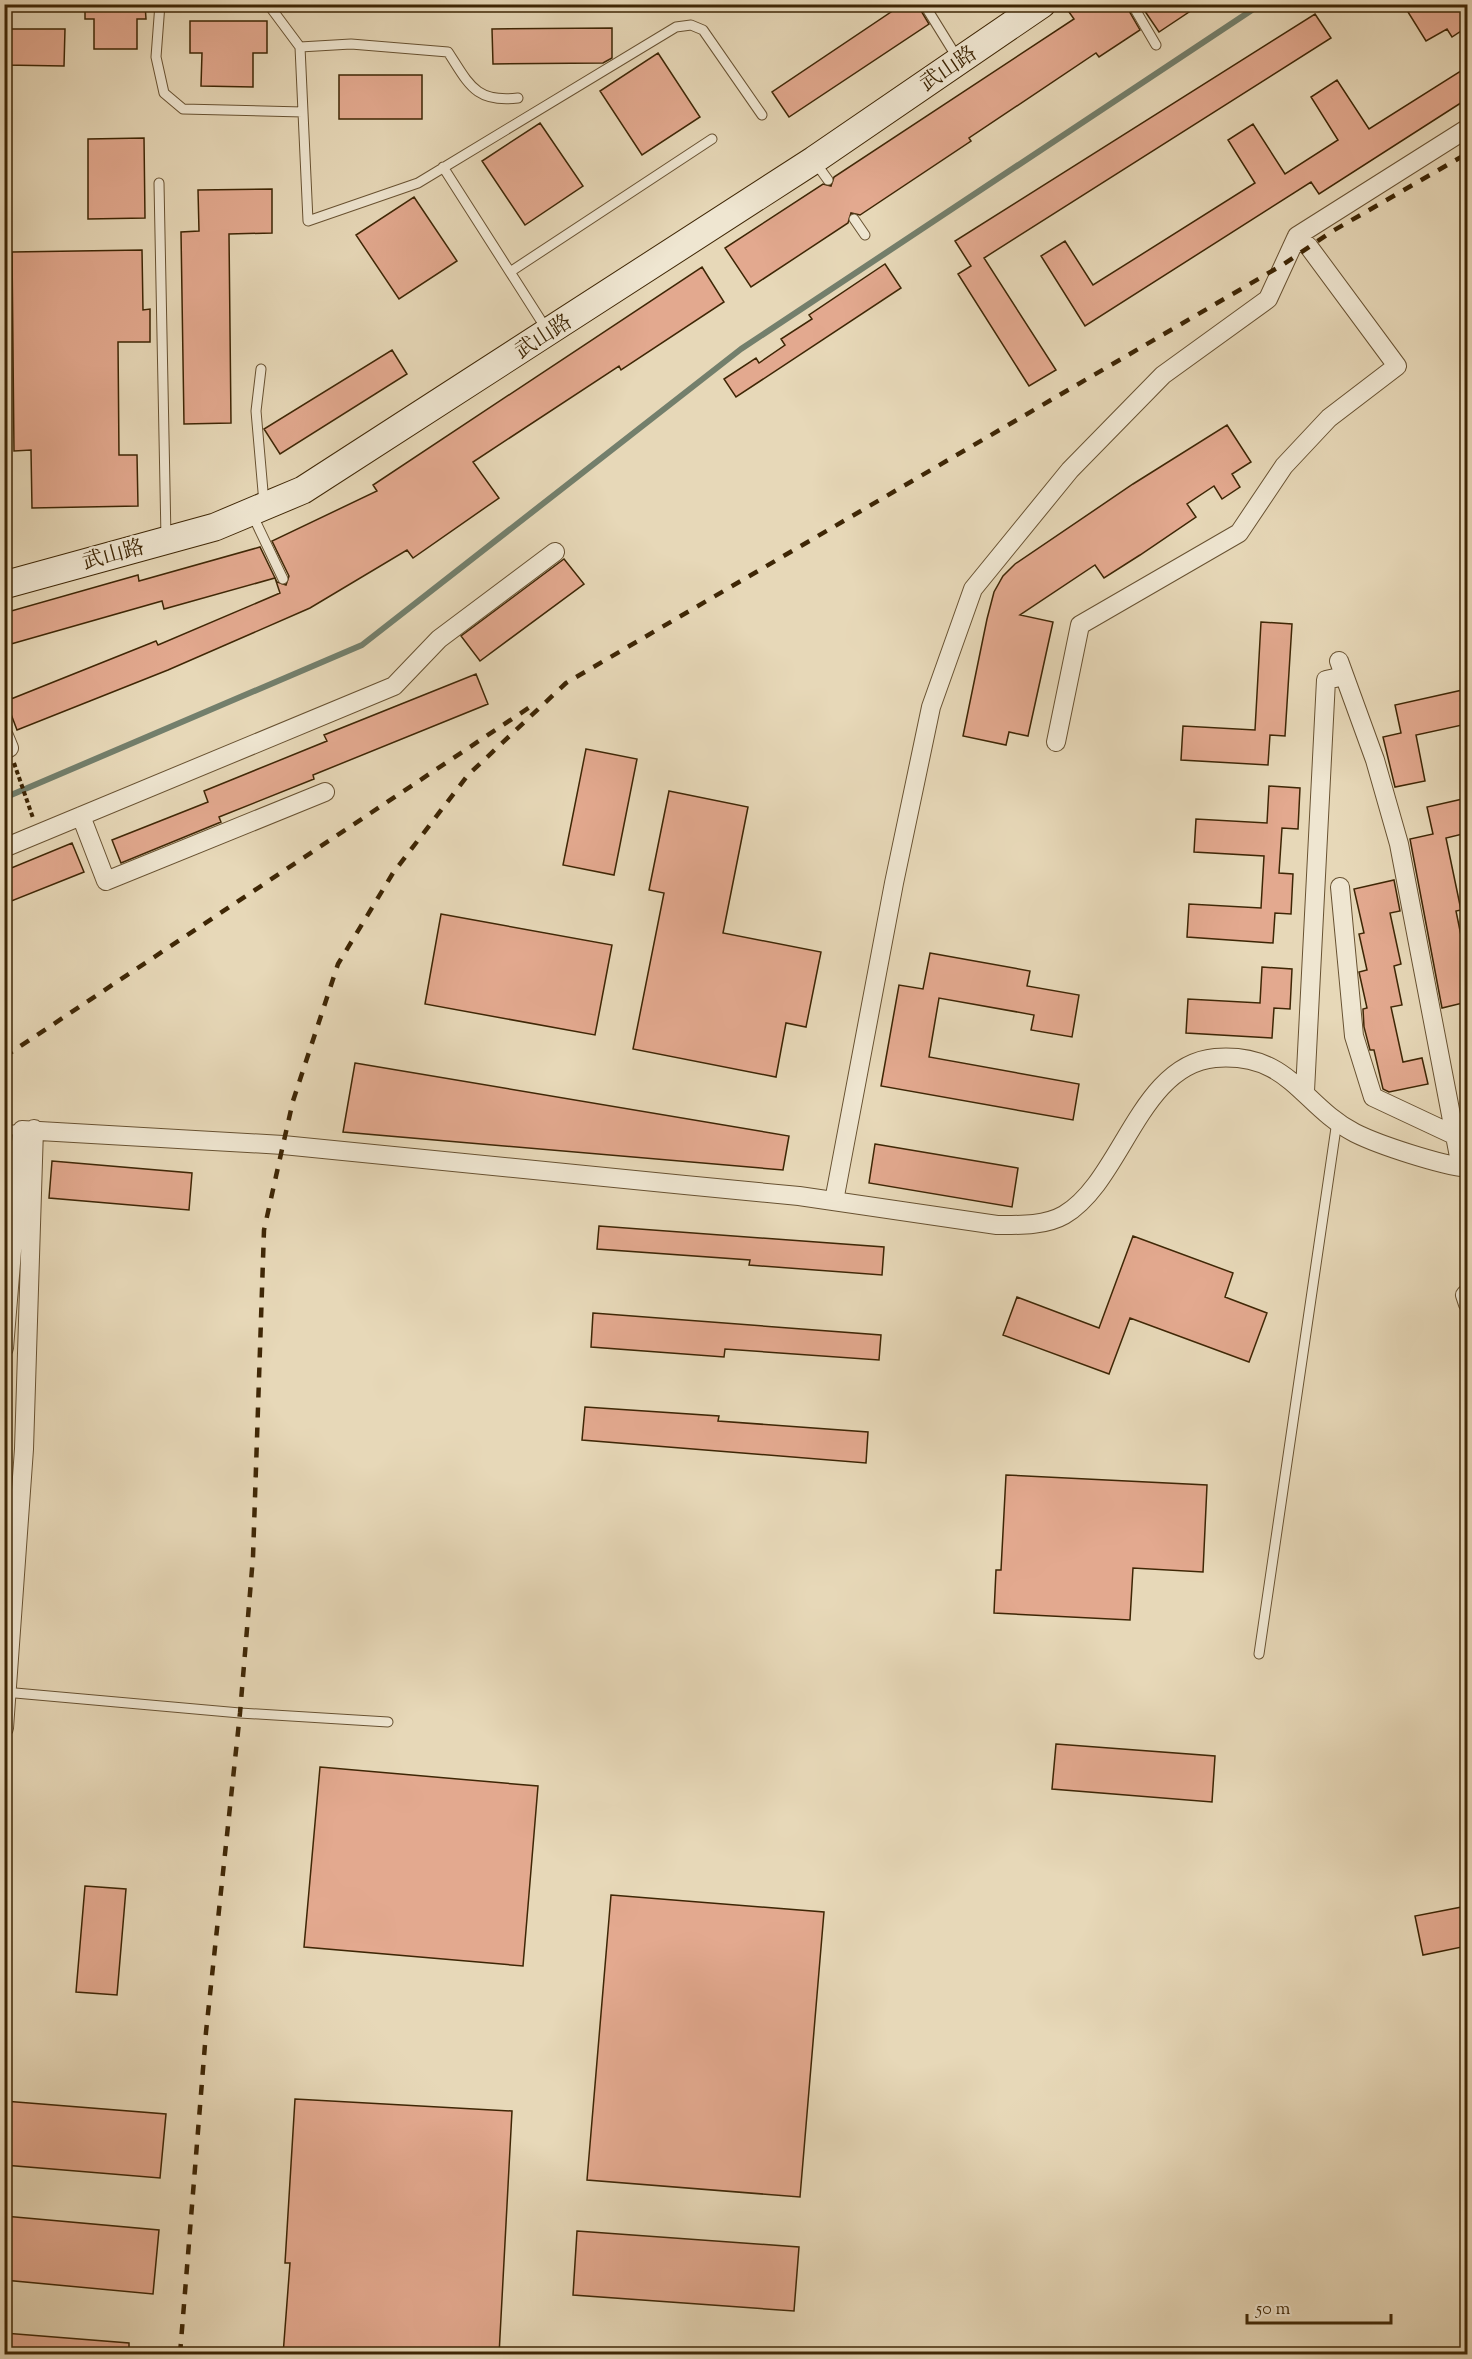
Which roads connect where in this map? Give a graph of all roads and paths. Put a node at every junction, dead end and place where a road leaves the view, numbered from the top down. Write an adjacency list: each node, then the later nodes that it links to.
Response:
1 (160, 4): 10 (lane)
2 (268, 4): 7 (lane)
3 (924, 4): 8 (lane)
4 (1042, 4): 8 (main road, 武山路)
5 (1132, 4): 6 (lane)
6 (1156, 45)
7 (300, 48): 9 (lane); 10 (lane)
8 (960, 61): 20 (main road, 武山路)
9 (518, 98)
10 (303, 112): 14 (lane)
11 (762, 115): 14 (lane)
12 (1467, 128): 18 (street)
13 (712, 139): 19 (lane)
14 (443, 167): 19 (lane)
15 (159, 183): 23 (lane)
16 (854, 219): 17 (lane)
17 (865, 235)
18 (1297, 236): 28 (street); 39 (street)
19 (510, 272): 20 (lane)
20 (549, 332): 22 (main road, 武山路)
21 (261, 369): 22 (lane)
22 (258, 509): 23 (main road, 武山路); 25 (lane)
23 (166, 540): 26 (main road, 武山路)
24 (555, 552): 31 (street)
25 (283, 579)
26 (4, 585)
27 (7, 742): 30 (path)
28 (1056, 742)
29 (325, 792): 31 (street)
30 (28, 803)
31 (81, 816): 32 (street)
32 (4, 848)
33 (1340, 887): 37 (street)
34 (1305, 1091): 35 (street); 37 (street); 39 (street)
35 (1337, 1121): 38 (street); 43 (lane)
36 (20, 1130): 39 (street); 42 (street); 44 (street)
37 (1454, 1135): 38 (street)
38 (1464, 1168)
39 (834, 1201)
40 (1467, 1292): 41 (street)
41 (1467, 1305)
42 (4, 1348)
43 (1259, 1654)
44 (6, 1692): 45 (lane); 46 (street)
45 (388, 1722)
46 (4, 1728)

